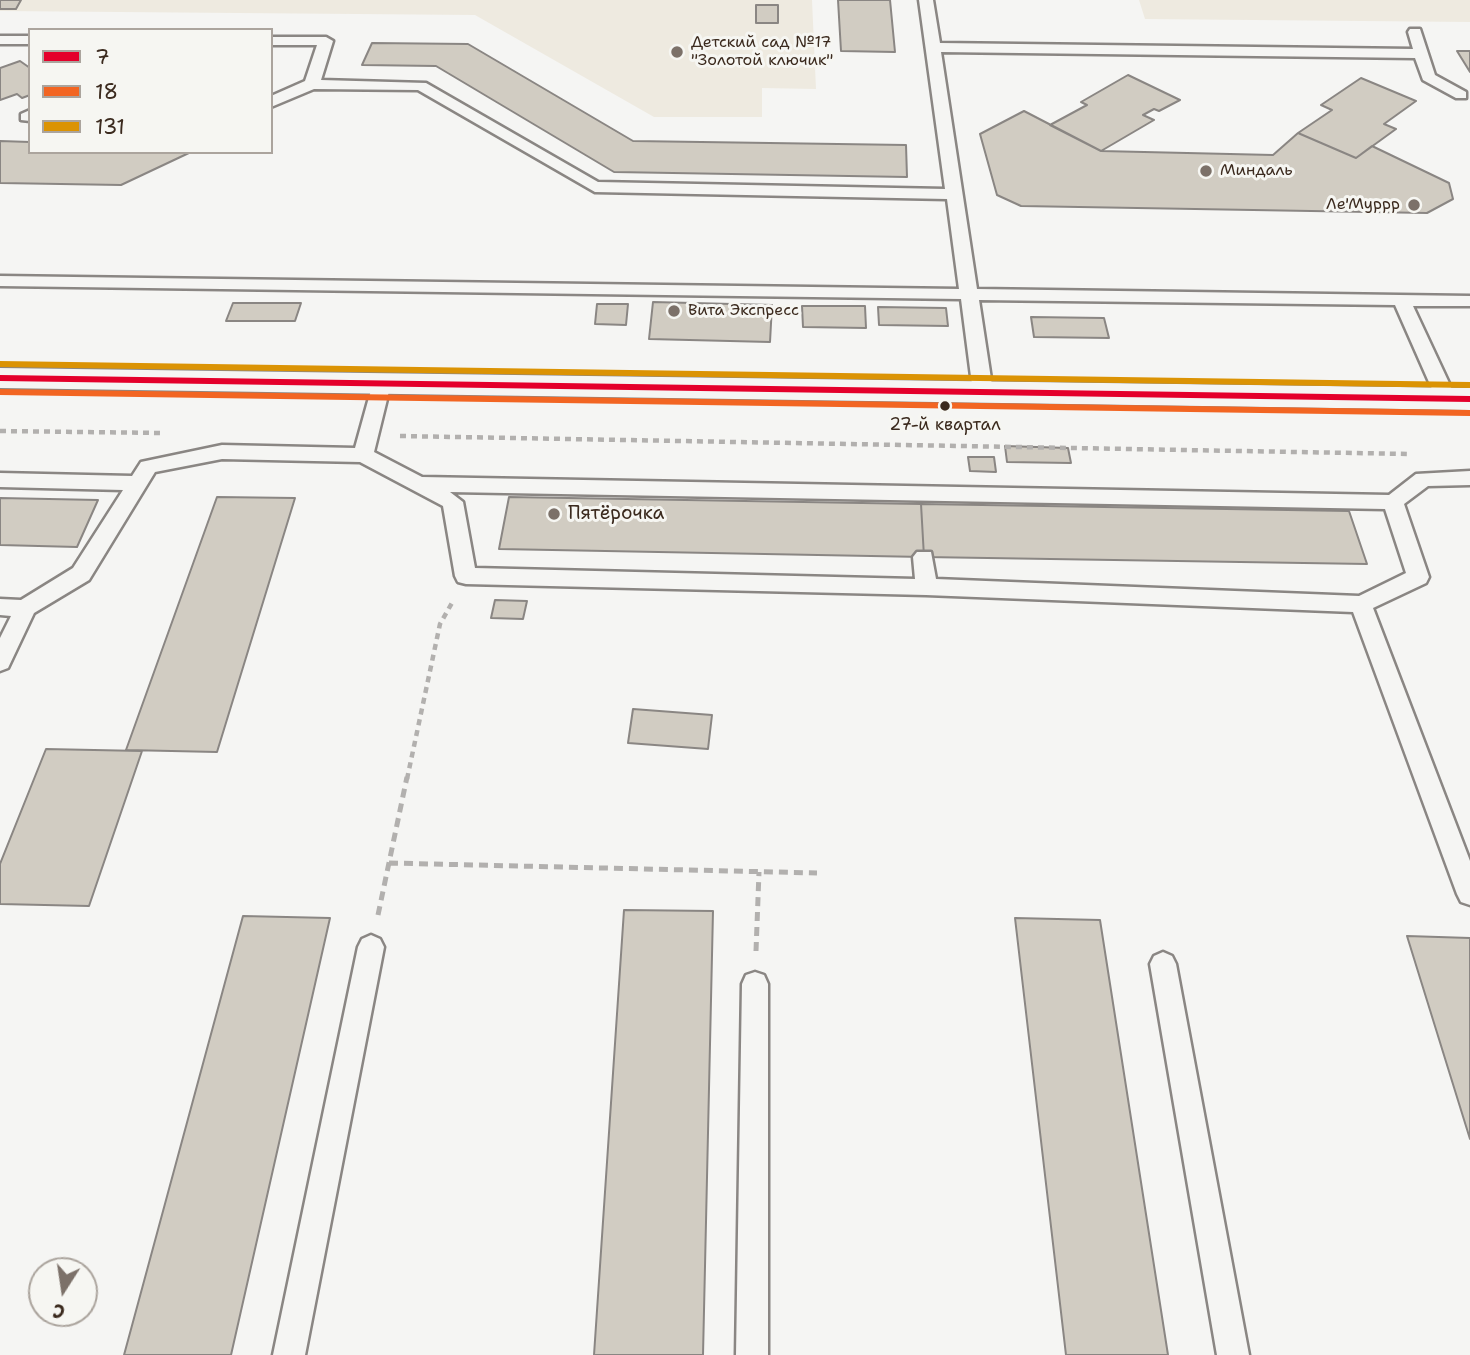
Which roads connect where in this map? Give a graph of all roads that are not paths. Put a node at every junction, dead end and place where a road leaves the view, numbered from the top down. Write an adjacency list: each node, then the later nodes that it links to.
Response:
1 (926, 0): 6 (lane)
2 (1415, 32): 7 (lane)
3 (0, 40): 4 (lane)
4 (28, 40)
5 (273, 41): 8 (lane)
6 (931, 47): 7 (lane); 12 (lane)
7 (1421, 54): 9 (lane)
8 (312, 84): 11 (lane); 12 (lane)
9 (1466, 95): 10 (lane)
10 (1444, 97)
11 (273, 101)
12 (953, 194): 14 (lane)
13 (0, 281): 14 (lane)
14 (968, 292): 15 (lane); 19 (lane)
15 (1401, 300): 16 (lane); 20 (lane)
16 (1470, 301)
17 (0, 378): 18 (main road)
18 (382, 383): 19 (main road); 21 (lane)
19 (983, 392): 20 (main road)
20 (1458, 399)
21 (365, 445): 24 (lane); 25 (lane)
22 (1470, 478): 26 (lane)
23 (0, 480): 24 (lane)
24 (138, 483): 31 (lane)
25 (418, 484): 26 (lane); 28 (lane)
26 (1393, 502): 29 (lane)
27 (923, 557): 28 (lane)
28 (926, 587): 29 (lane)
29 (1361, 604): 33 (lane)
30 (0, 607): 31 (lane)
31 (26, 608): 32 (lane)
32 (0, 662)
33 (1470, 894)
34 (371, 947): 37 (lane)
35 (1163, 964): 39 (lane)
36 (755, 984): 38 (lane)
37 (289, 1355)
38 (752, 1355)
39 (1233, 1355)

